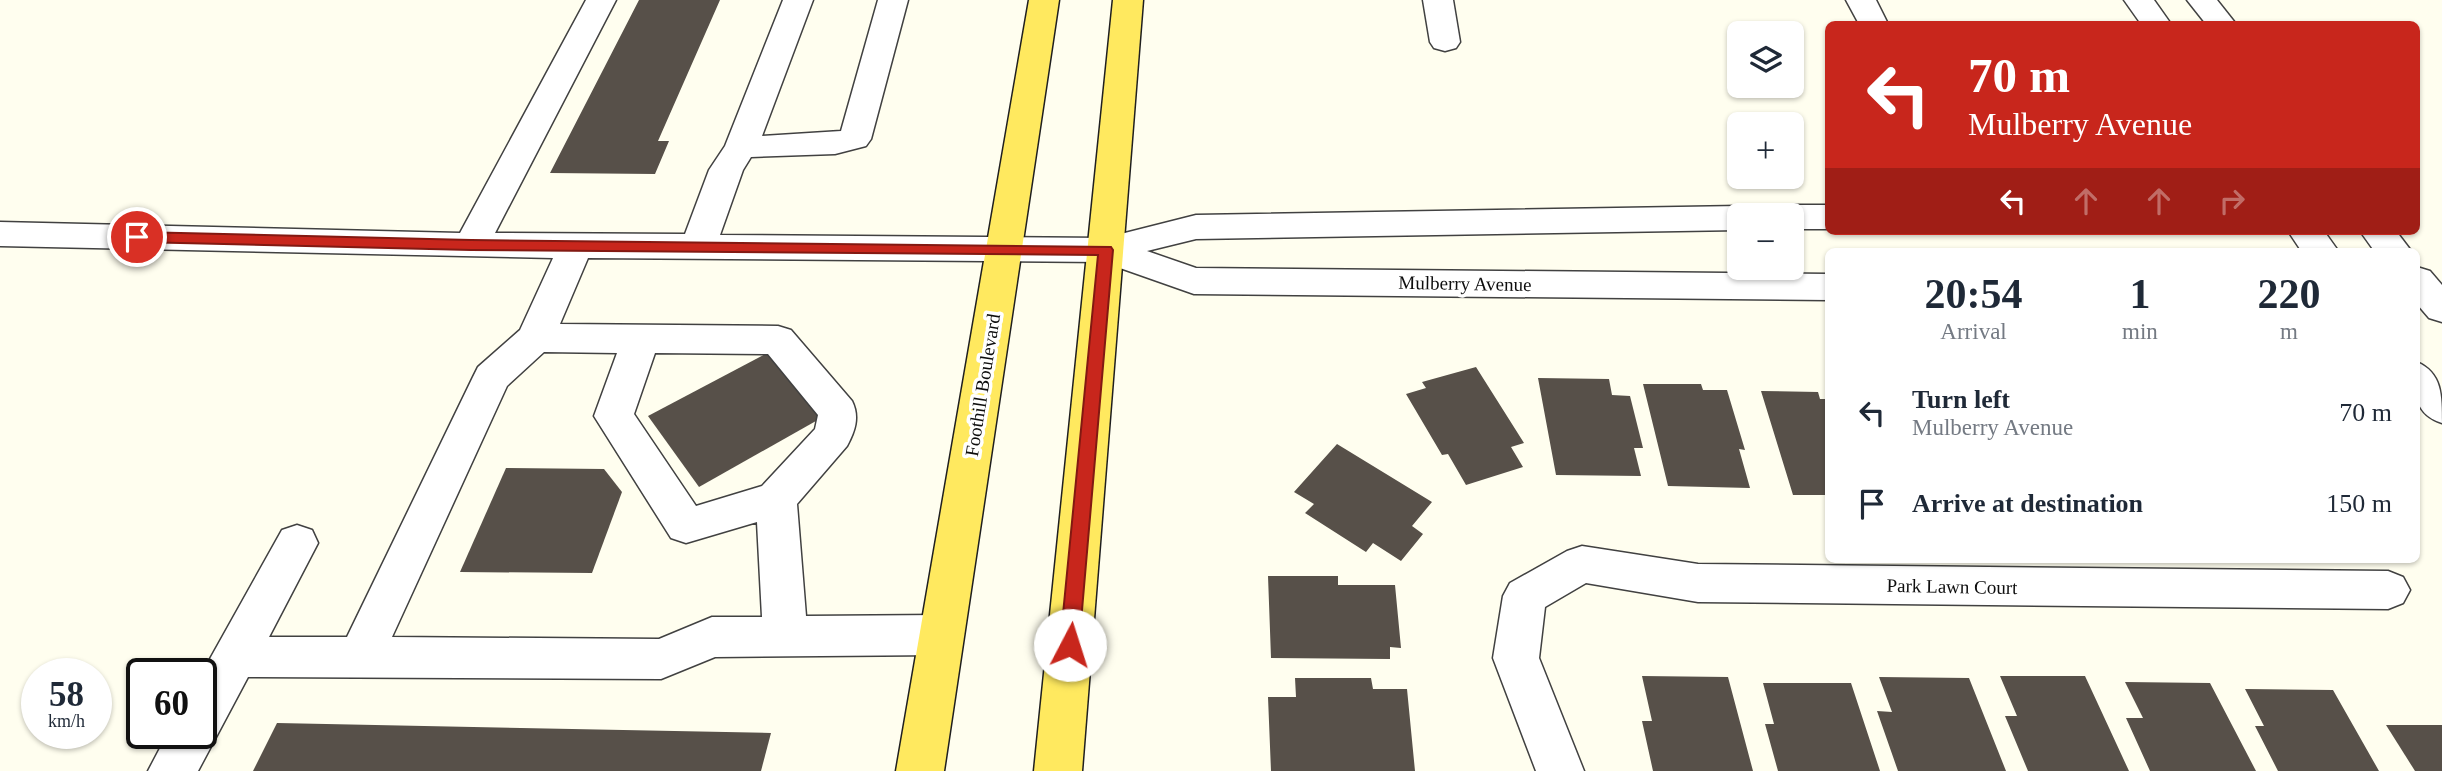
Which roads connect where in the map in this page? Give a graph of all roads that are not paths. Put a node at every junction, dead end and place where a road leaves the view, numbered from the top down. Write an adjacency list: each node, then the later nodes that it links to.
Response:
1 (601, 0): 19 (street)
2 (798, 0): 14 (street)
3 (893, 0): 14 (street)
4 (1044, 0): 23 (main road, Foothill Boulevard)
5 (1128, 0): 22 (main road)
6 (1438, 0): 13 (street)
7 (1861, 0): 10 (street)
8 (2139, 0): 11 (street)
9 (2202, 0): 12 (street)
10 (1872, 21)
11 (2154, 21)
12 (2219, 21)
13 (1445, 42)
14 (741, 148): 21 (street)
15 (1804, 217): 16 (street)
16 (1825, 217)
17 (1727, 218): 22 (street, Mulberry Avenue)
18 (0, 234): 19 (street, Mulberry Avenue)
19 (471, 245): 20 (street, Mulberry Avenue)
20 (576, 246): 21 (street, Mulberry Avenue); 25 (street)
21 (698, 248): 23 (street, Mulberry Avenue)
22 (1105, 250): 23 (street, Mulberry Avenue); 24 (street, Mulberry Avenue); 40 (main road)
23 (1004, 251): 32 (main road, Foothill Boulevard)
24 (1825, 287)
25 (535, 338): 26 (street); 35 (street)
26 (641, 338): 29 (street); 29 (street)
27 (2420, 381): 28 (street)
28 (2442, 408)
29 (776, 499): 33 (street)
30 (297, 543): 34 (street)
31 (2388, 590): 41 (street, Park Lawn Court)
32 (942, 635): 33 (street); 39 (main road, Foothill Boulevard)
33 (785, 637): 35 (street)
34 (237, 657): 35 (street); 36 (street)
35 (360, 658)
36 (217, 692)
37 (185, 749): 38 (street)
38 (173, 771)
39 (920, 771)
40 (1058, 771)
41 (1560, 771)

